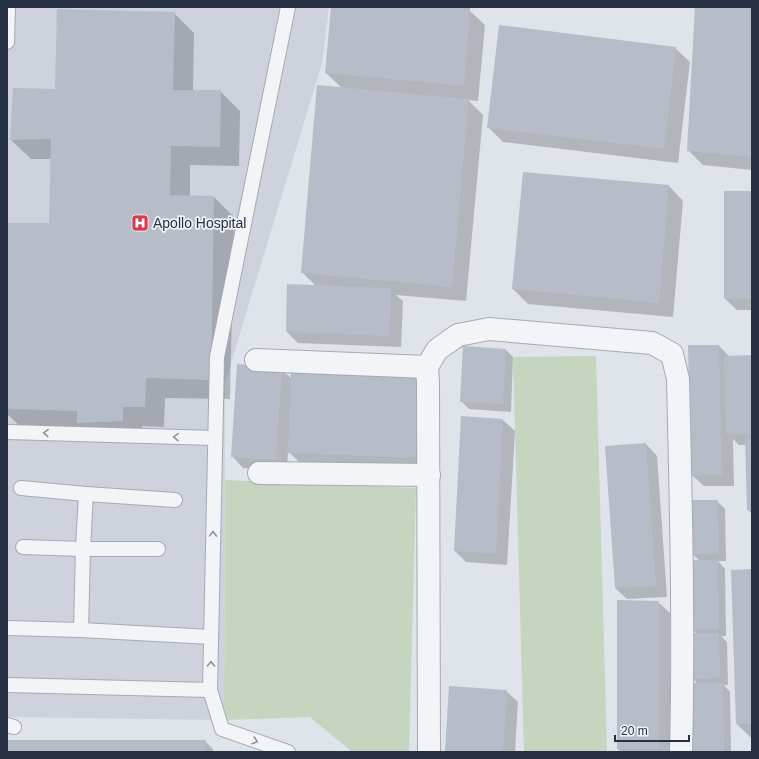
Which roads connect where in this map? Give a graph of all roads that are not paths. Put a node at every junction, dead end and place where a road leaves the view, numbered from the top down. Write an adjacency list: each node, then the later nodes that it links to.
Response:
1 (8, 7): 3 (lane)
2 (288, 7): 7 (lane)
3 (7, 42)
4 (256, 360): 5 (street)
5 (426, 367): 9 (street); 23 (street)
6 (7, 432): 7 (lane, one-way to 6)
7 (215, 438): 18 (lane, one-way to 7)
8 (259, 473): 9 (street)
9 (429, 475): 22 (street)
10 (20, 488): 11 (lane)
11 (86, 494): 12 (lane); 15 (lane)
12 (174, 500)
13 (23, 547): 15 (lane)
14 (158, 548): 15 (lane)
15 (83, 549): 17 (lane)
16 (7, 628): 17 (lane)
17 (81, 630): 18 (lane)
18 (211, 637): 20 (lane, one-way to 18)
19 (7, 685): 20 (lane)
20 (210, 690): 21 (lane, one-way to 21)
21 (288, 752)
22 (429, 752)
23 (681, 752)

